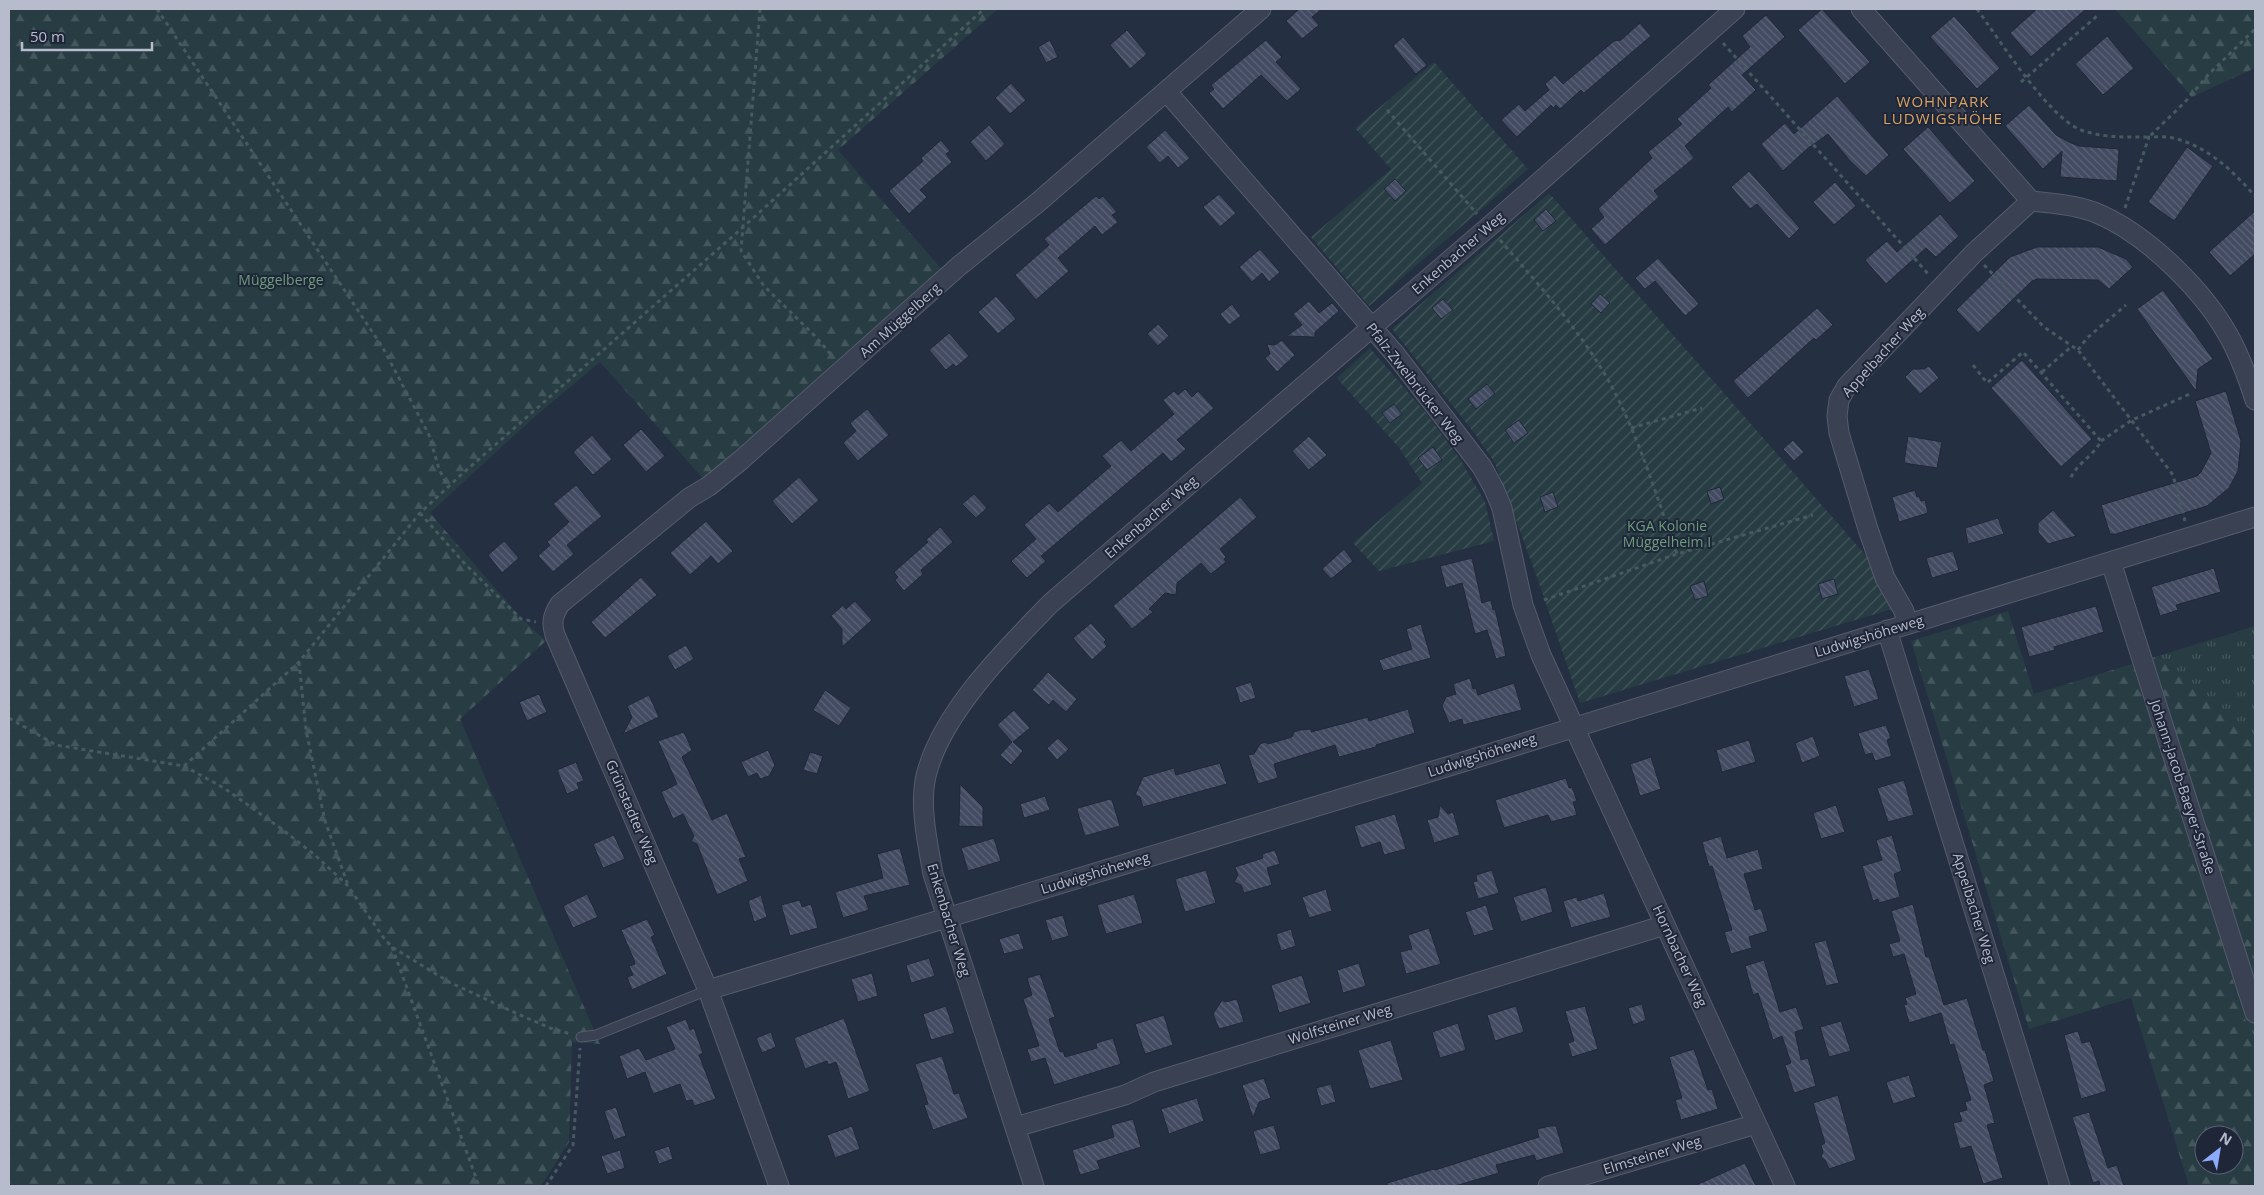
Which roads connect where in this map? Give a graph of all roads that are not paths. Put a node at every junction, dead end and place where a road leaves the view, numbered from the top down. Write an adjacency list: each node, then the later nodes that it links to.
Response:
1 (1261, 9): 4 (street, Am Müggelberg)
2 (1735, 9): 6 (street, Enkenbacher Weg)
3 (1860, 9): 5 (street)
4 (1166, 92): 6 (street, Pfalz-Zweibrücker Weg); 11 (street, Am Müggelberg)
5 (2031, 201): 7 (street); 10 (street, Appelbacher Weg)
6 (1371, 326): 13 (street, Pfalz-Zweibrücker Weg); 14 (street, Enkenbacher Weg)
7 (2255, 400)
8 (2255, 517): 9 (street, Ludwigshöheweg)
9 (2111, 562): 10 (street, Ludwigshöheweg); 17 (street, Johann-Jacob-Baeyer-Straße)
10 (1907, 624): 12 (street, Ludwigshöheweg)
11 (554, 630): 16 (street, Grünstadter Weg)
12 (1887, 630): 13 (street, Ludwigshöheweg); 25 (street, Appelbacher Weg)
13 (1574, 726): 14 (street, Ludwigshöheweg); 15 (street, Hornbacher Weg)
14 (947, 918): 16 (street, Ludwigshöheweg); 20 (street, Enkenbacher Weg)
15 (1665, 924): 19 (street, Hornbacher Weg); 20 (street, Wolfsteiner Weg)
16 (708, 990): 18 (lane); 21 (street, Grünstadter Weg)
17 (2255, 1013)
18 (581, 1037)
19 (1756, 1124): 23 (street, Elmsteiner Weg); 24 (street, Hornbacher Weg)
20 (1016, 1127): 22 (street, Enkenbacher Weg)
21 (780, 1186)
22 (1034, 1186)
23 (1548, 1186)
24 (1785, 1186)
25 (2060, 1186)

